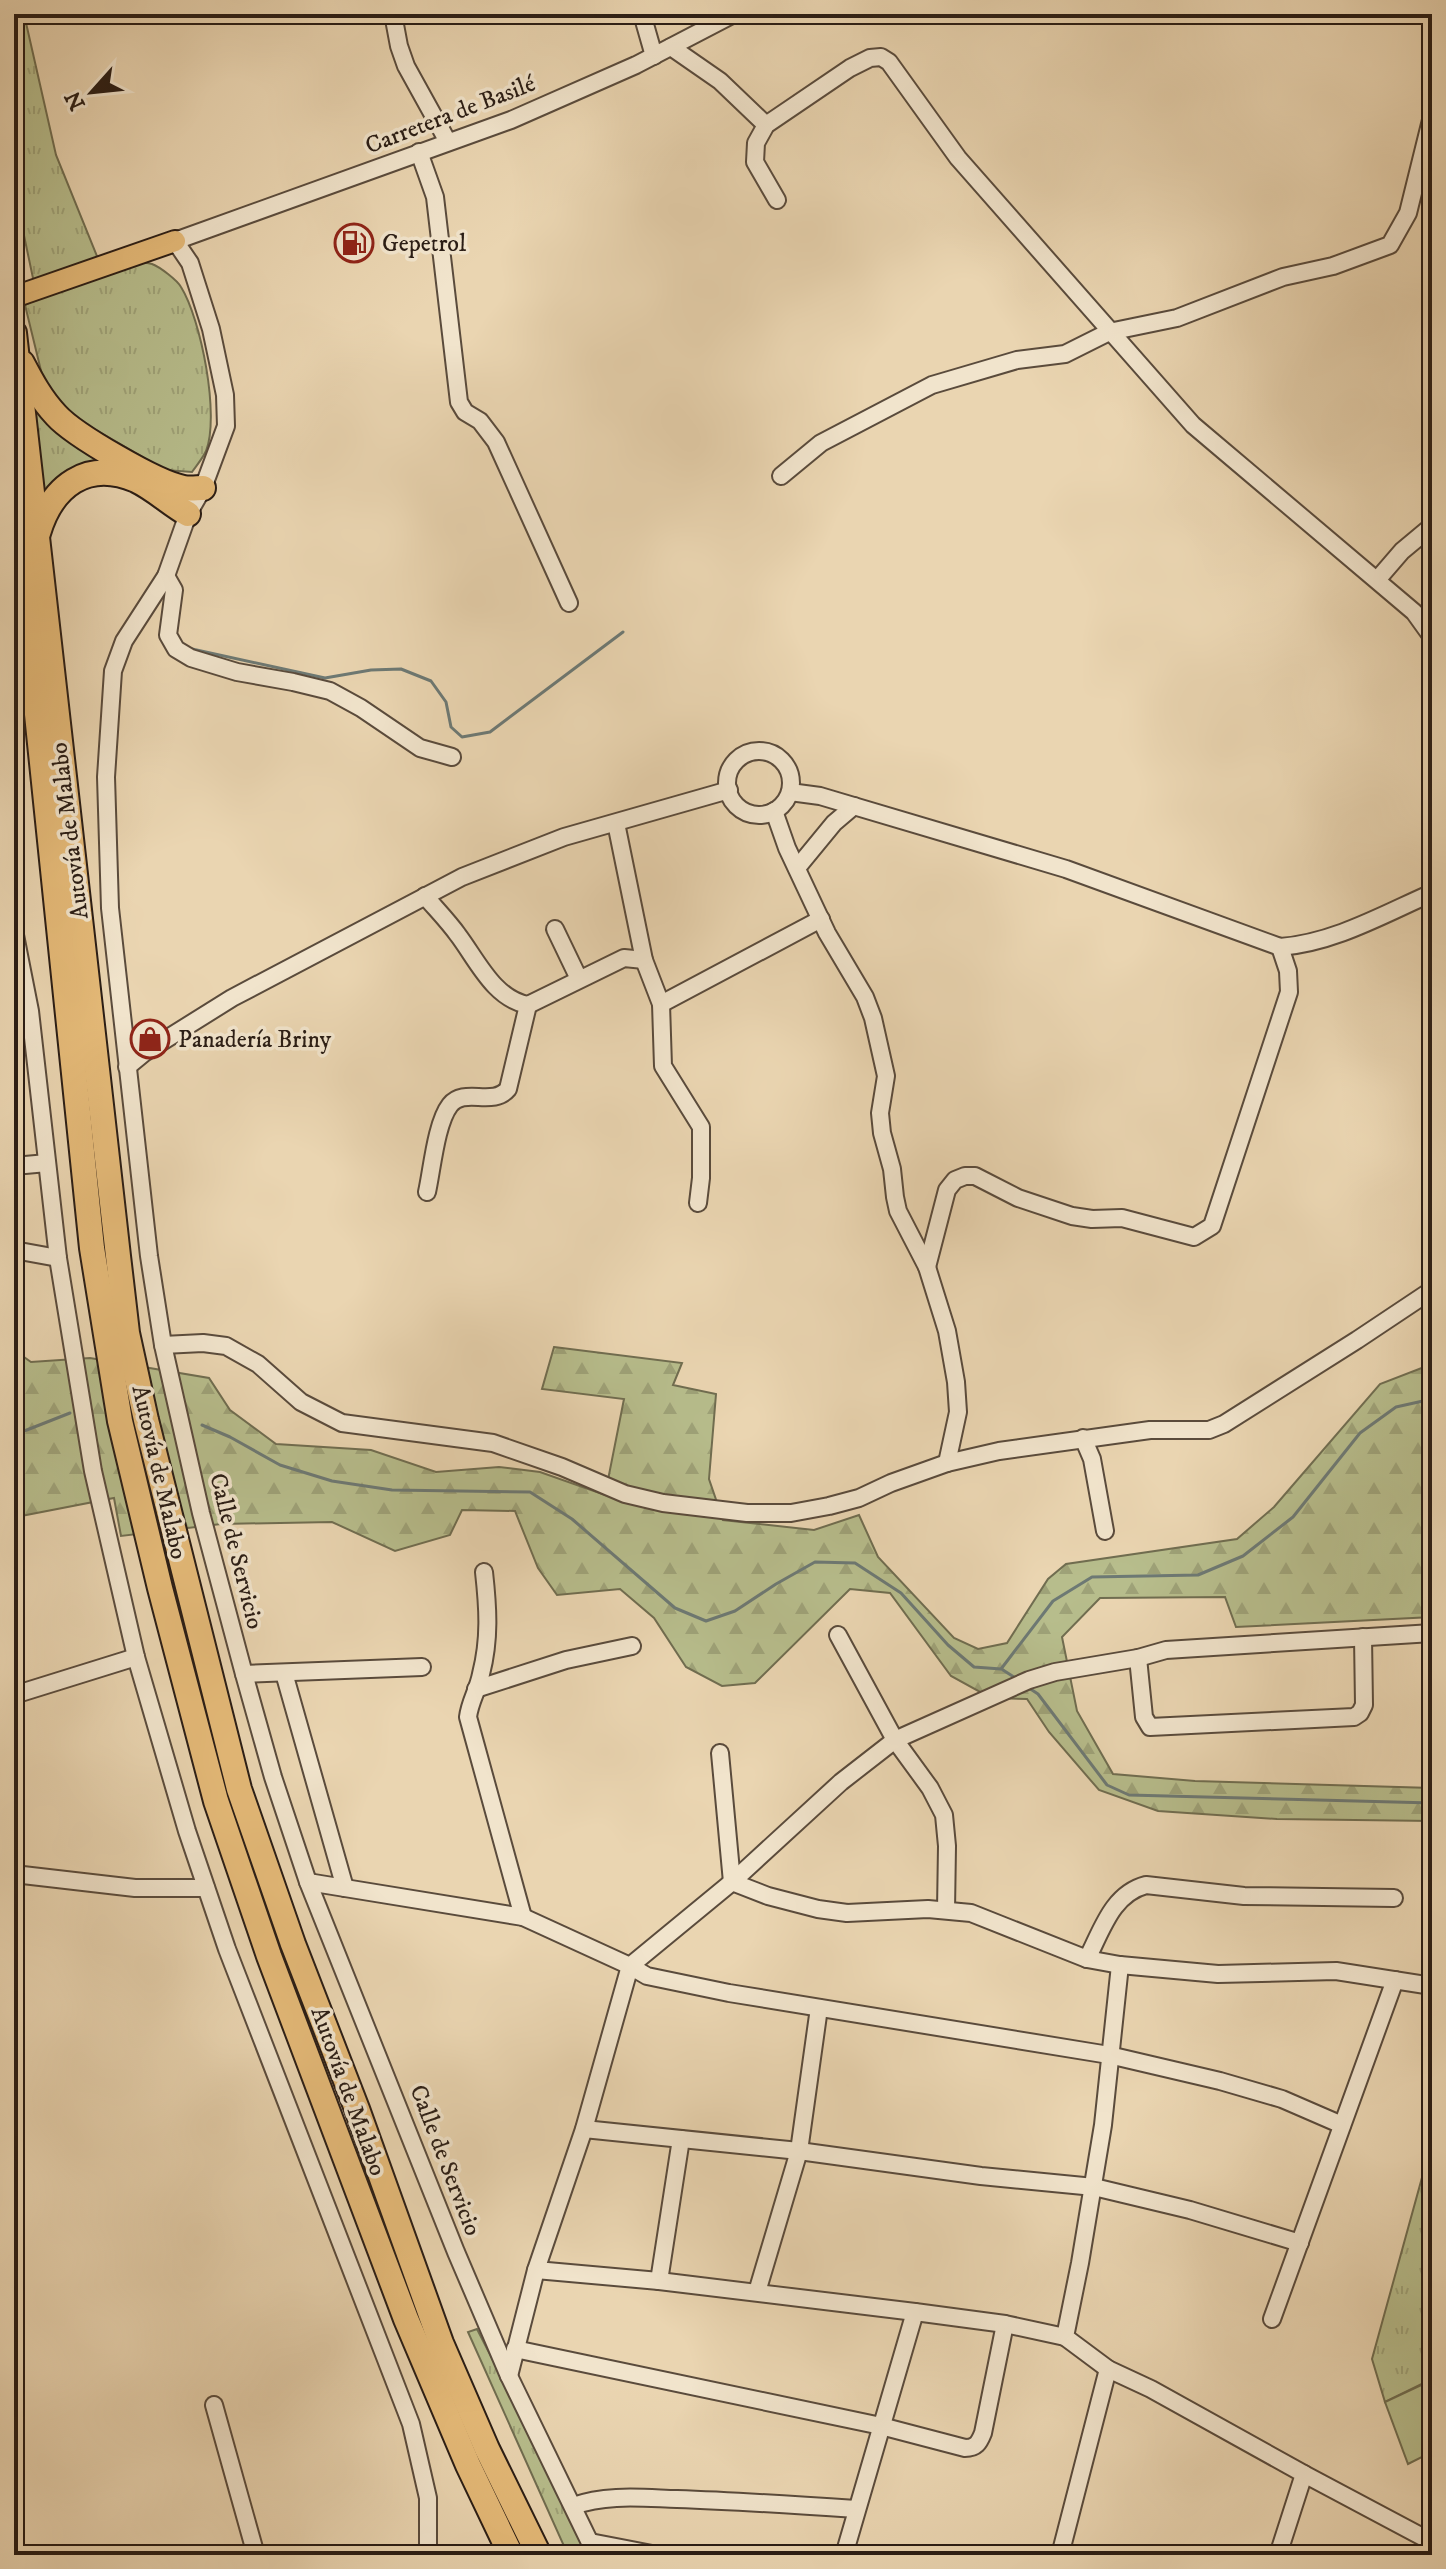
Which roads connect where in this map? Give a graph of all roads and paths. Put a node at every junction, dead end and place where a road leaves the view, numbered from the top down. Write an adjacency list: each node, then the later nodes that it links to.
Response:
1 (393, 14): 8 (street)
2 (642, 14): 5 (street)
3 (734, 14): 4 (street, Carretera de Basilé)
4 (671, 47): 5 (street, Carretera de Basilé); 7 (street)
5 (654, 56): 8 (street, Carretera de Basilé)
6 (1432, 116): 13 (street)
7 (766, 125): 10 (street); 13 (street)
8 (448, 142): 9 (street, Carretera de Basilé)
9 (419, 152): 11 (street, Carretera de Basilé); 23 (street)
10 (777, 200)
11 (175, 241): 12 (main road); 16 (street, Calle de Servicio)
12 (14, 297)
13 (1109, 332): 15 (street); 22 (street)
14 (15, 338): 16 (highway); 20 (highway, Autovía de Malabo)
15 (781, 476)
16 (203, 488): 18 (street, Calle de Servicio)
17 (14, 491): 20 (highway, Autovía de Malabo)
18 (188, 514): 20 (highway); 21 (street, Calle de Servicio)
19 (1432, 526): 22 (street)
20 (23, 536): 109 (highway, Autovía de Malabo); 110 (highway, Autovía de Malabo)
21 (166, 576): 25 (street); 42 (street, Calle de Servicio)
22 (1377, 580): 24 (street)
23 (569, 603)
24 (1432, 637)
25 (452, 757)
26 (729, 790): 27 (street); 29 (street); 30 (street)
27 (790, 792): 28 (street); 29 (street)
28 (854, 806): 31 (street); 37 (street)
29 (774, 811): 31 (street)
30 (616, 823): 33 (street); 38 (street)
31 (797, 868): 34 (street)
32 (1432, 893): 37 (street)
33 (425, 896): 41 (street); 42 (street)
34 (821, 919): 40 (street); 49 (street)
35 (555, 929): 39 (street)
36 (14, 930): 43 (street)
37 (1280, 947): 49 (street)
38 (644, 960): 39 (street); 40 (street)
39 (579, 979): 41 (street)
40 (661, 1004): 46 (street)
41 (528, 1005): 45 (street)
42 (126, 1060): 51 (street, Calle de Servicio)
43 (47, 1163): 44 (street); 48 (street)
44 (14, 1166)
45 (427, 1192)
46 (698, 1203)
47 (14, 1250): 48 (street)
48 (58, 1258): 60 (street)
49 (927, 1267): 53 (street)
50 (1432, 1290): 52 (street)
51 (163, 1345): 53 (street); 64 (street, Calle de Servicio)
52 (1083, 1438): 53 (street); 54 (street)
53 (947, 1463)
54 (1105, 1531)
55 (484, 1572): 65 (street)
56 (1432, 1633): 58 (street)
57 (838, 1635): 67 (street)
58 (1363, 1637): 61 (street); 61 (street)
59 (632, 1646): 65 (street)
60 (136, 1657): 66 (street); 72 (street)
61 (1138, 1658): 67 (street)
62 (422, 1667): 63 (street)
63 (284, 1673): 64 (street); 73 (street)
64 (244, 1674): 70 (street, Calle de Servicio)
65 (476, 1689): 76 (street)
66 (14, 1695)
67 (895, 1740): 71 (street); 75 (street)
68 (720, 1753): 71 (street)
69 (14, 1874): 72 (street)
70 (308, 1882): 73 (street); 99 (street, Calle de Servicio)
71 (732, 1882): 75 (street); 79 (street)
72 (206, 1888): 108 (street)
73 (345, 1888): 76 (street)
74 (1394, 1898): 77 (street)
75 (946, 1910): 77 (street)
76 (523, 1917): 79 (street)
77 (1087, 1959): 78 (street)
78 (1120, 1965): 80 (street); 83 (street)
79 (630, 1966): 82 (street); 85 (street)
80 (1395, 1980): 81 (street); 84 (street)
81 (1432, 1986)
82 (819, 2008): 83 (street); 87 (street)
83 (1109, 2055): 84 (street); 88 (street)
84 (1342, 2125): 89 (street)
85 (584, 2129): 86 (street); 90 (street)
86 (681, 2139): 87 (street); 91 (street)
87 (799, 2151): 88 (street); 92 (street)
88 (1094, 2187): 89 (street); 96 (street)
89 (1300, 2243): 94 (street)
90 (536, 2270): 91 (street); 97 (street)
91 (659, 2281): 92 (street)
92 (757, 2292): 93 (street)
93 (915, 2312): 95 (street); 101 (street)
94 (1272, 2319)
95 (1005, 2324): 96 (street); 101 (street)
96 (1065, 2337): 98 (street)
97 (515, 2349): 99 (street); 101 (street)
98 (1108, 2369): 102 (street); 113 (street)
99 (509, 2376): 103 (street, Calle de Servicio)
100 (214, 2405): 107 (street)
101 (881, 2426): 104 (street)
102 (1304, 2474): 105 (street); 114 (street)
103 (573, 2506): 104 (street); 106 (street, Calle de Servicio)
104 (856, 2509): 112 (street)
105 (1432, 2542)
106 (593, 2549): 111 (street)
107 (256, 2555)
108 (428, 2555)
109 (511, 2555)
110 (539, 2555)
111 (657, 2555)
112 (844, 2555)
113 (1060, 2555)
114 (1278, 2555)

